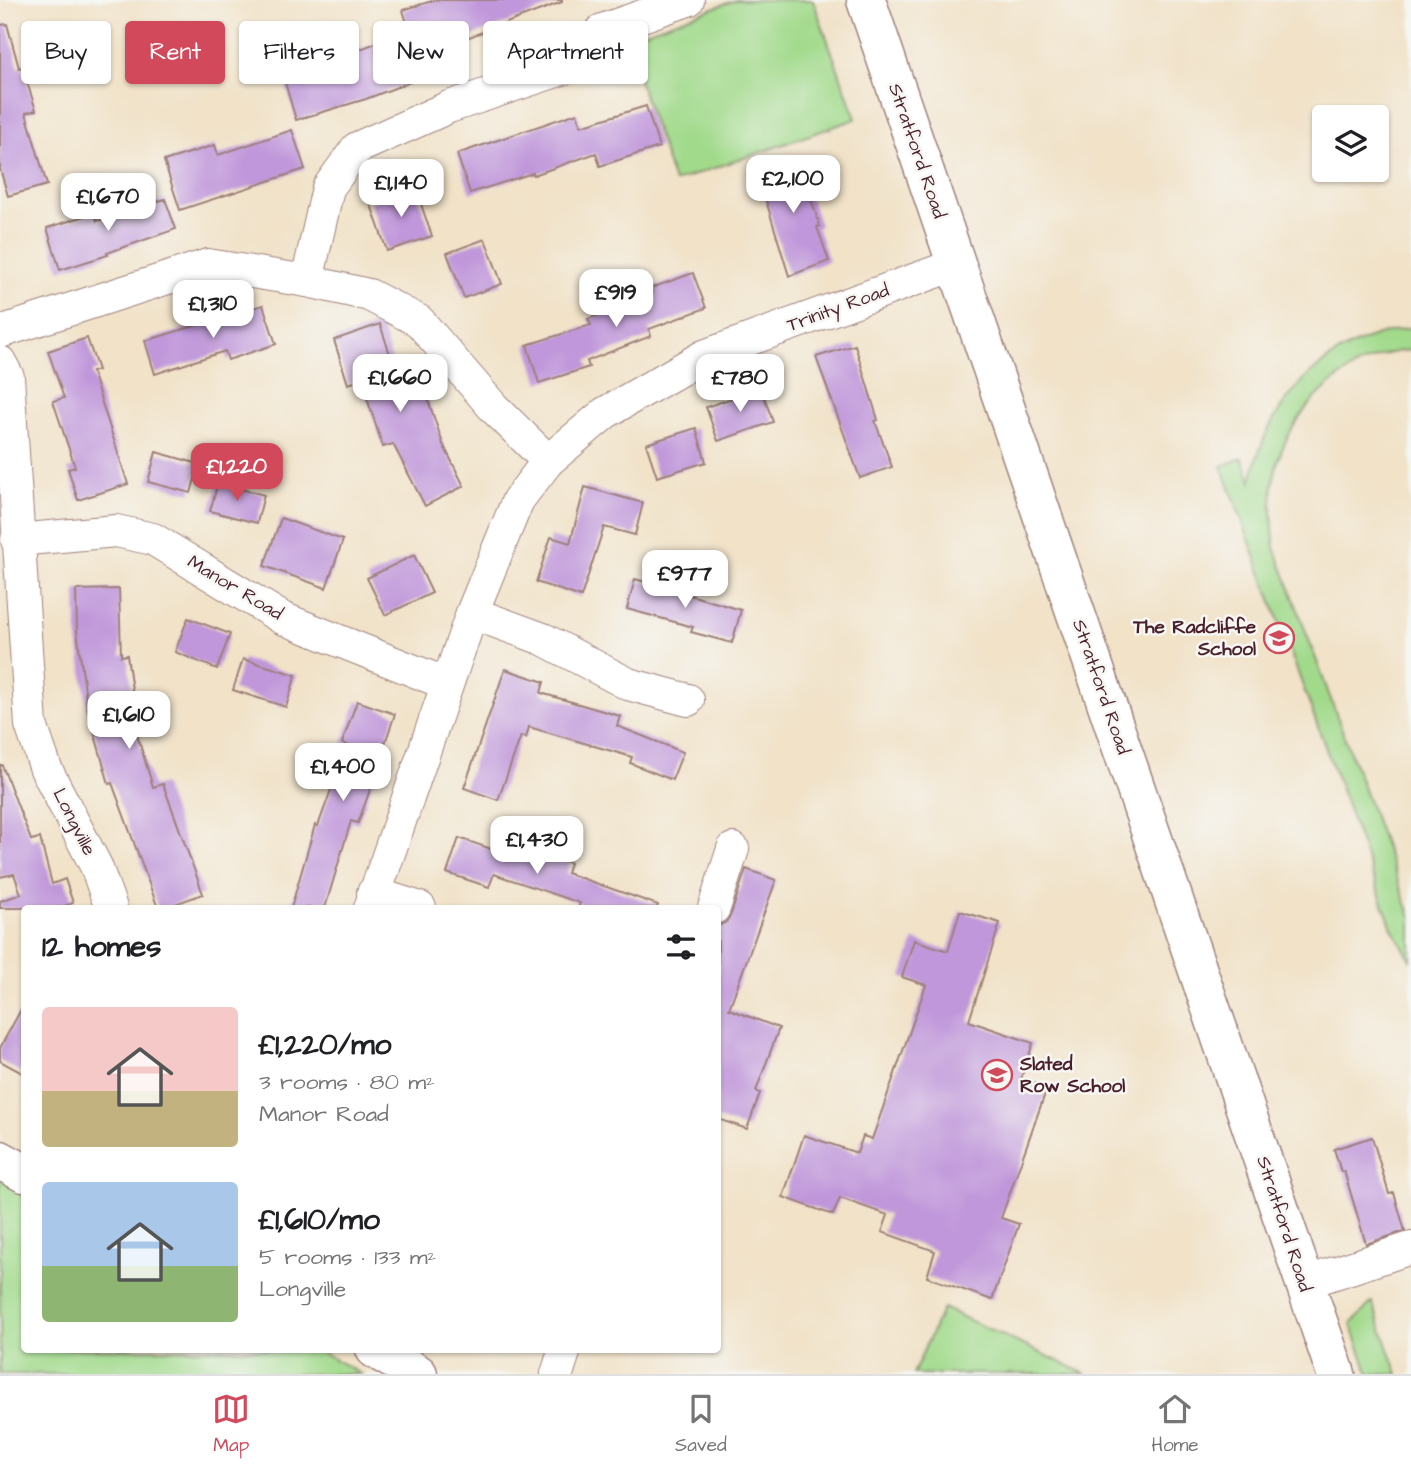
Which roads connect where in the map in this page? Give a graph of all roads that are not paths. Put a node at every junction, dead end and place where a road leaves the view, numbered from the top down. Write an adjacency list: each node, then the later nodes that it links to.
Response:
1 (688, 0): 4 (street)
2 (866, 0): 3 (street, Stratford Road)
3 (955, 265): 7 (street, Trinity Road); 20 (street, Stratford Road)
4 (307, 281): 5 (street); 7 (street)
5 (0, 332)
6 (0, 362): 8 (street, Longville)
7 (548, 461): 9 (street, Trinity Road)
8 (17, 540): 10 (street, Manor Road); 14 (street, Longville)
9 (471, 613): 10 (street, Trinity Road); 11 (street)
10 (447, 684): 13 (street, Trinity Road)
11 (688, 700)
12 (733, 849): 16 (street)
13 (371, 901): 15 (street, Trinity Road)
14 (110, 905)
15 (399, 905)
16 (714, 905)
17 (0, 1160): 18 (street)
18 (21, 1171)
19 (1411, 1248): 20 (street)
20 (1304, 1283): 25 (street, Stratford Road)
21 (381, 1353): 23 (street)
22 (564, 1353): 24 (street)
23 (418, 1374)
24 (557, 1374)
25 (1336, 1374)

